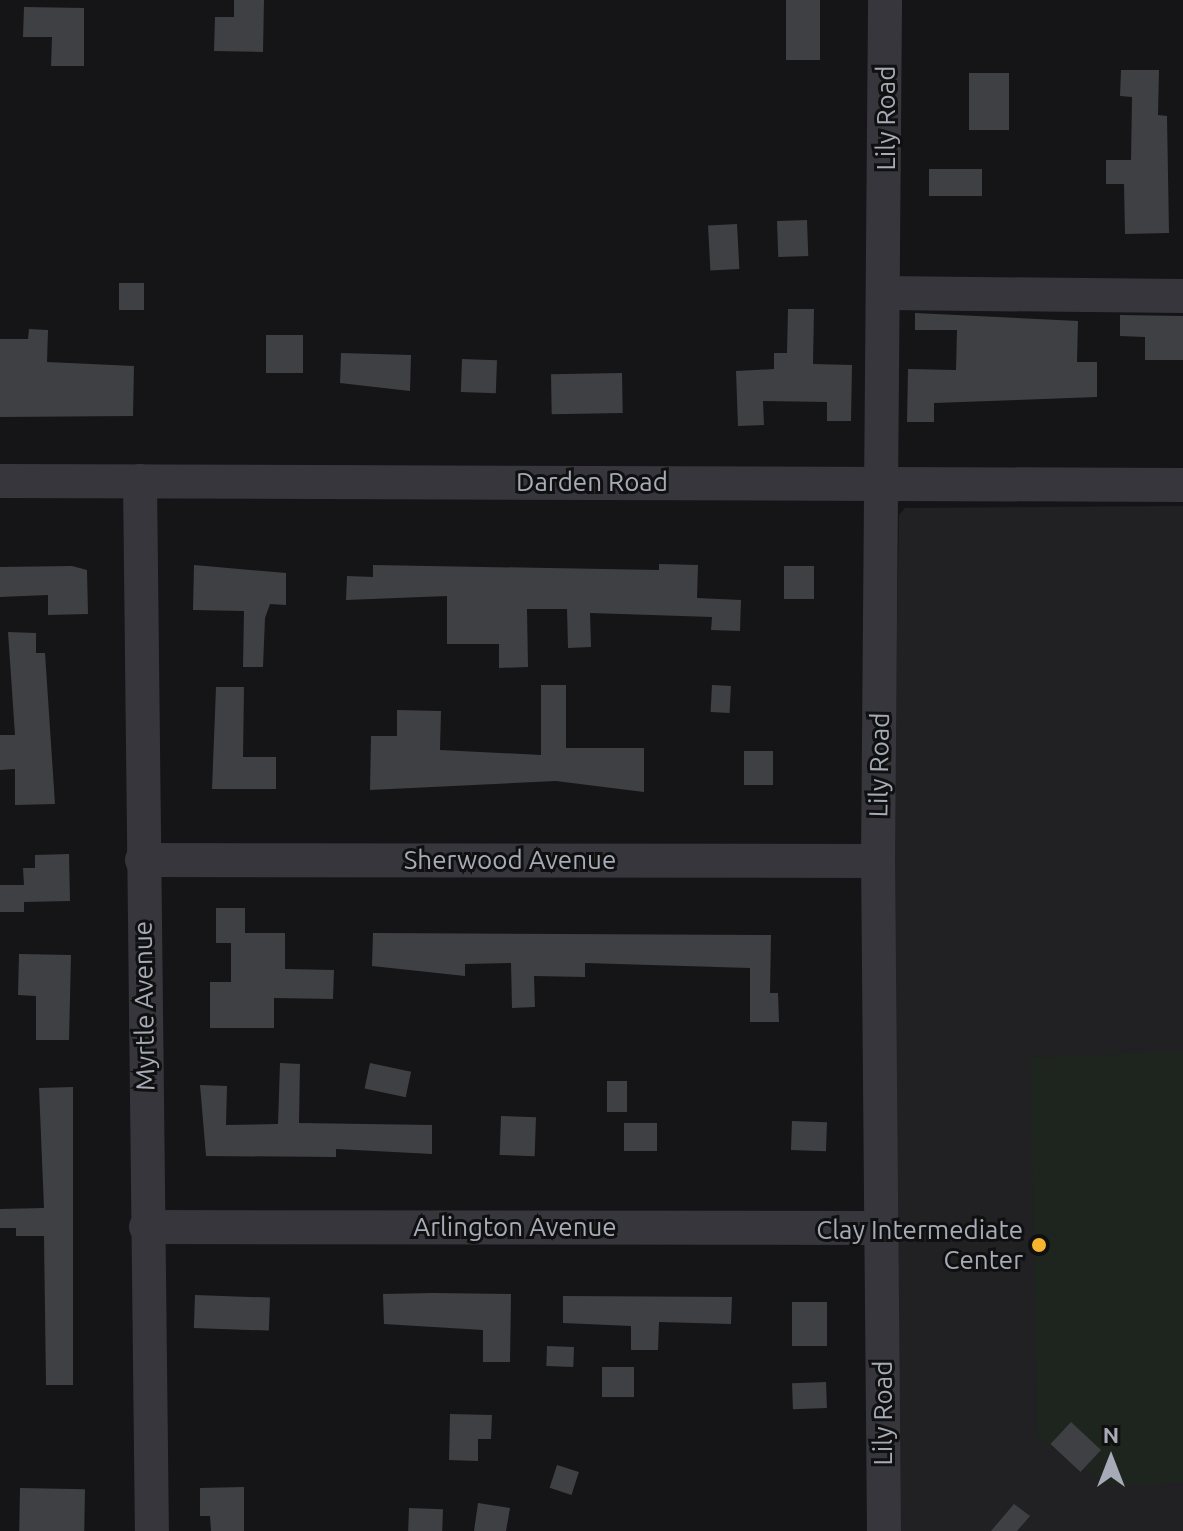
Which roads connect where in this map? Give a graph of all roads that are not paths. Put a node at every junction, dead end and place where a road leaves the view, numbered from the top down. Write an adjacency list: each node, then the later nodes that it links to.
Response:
1 (885, 0): 2 (street, Lily Road)
2 (886, 293): 3 (street); 6 (street, Lily Road)
3 (1183, 296)
4 (0, 481): 5 (street, Darden Road)
5 (140, 481): 6 (street, Darden Road); 8 (street, Myrtle Avenue)
6 (884, 482): 7 (street, Darden Road); 9 (street, Lily Road)
7 (1183, 485)
8 (142, 860): 9 (street, Sherwood Avenue); 10 (street, Myrtle Avenue)
9 (878, 861): 11 (street, Lily Road)
10 (146, 1227): 11 (street, Arlington Avenue); 12 (street, Myrtle Avenue)
11 (883, 1228): 13 (street, Lily Road)
12 (152, 1531)
13 (884, 1531)

